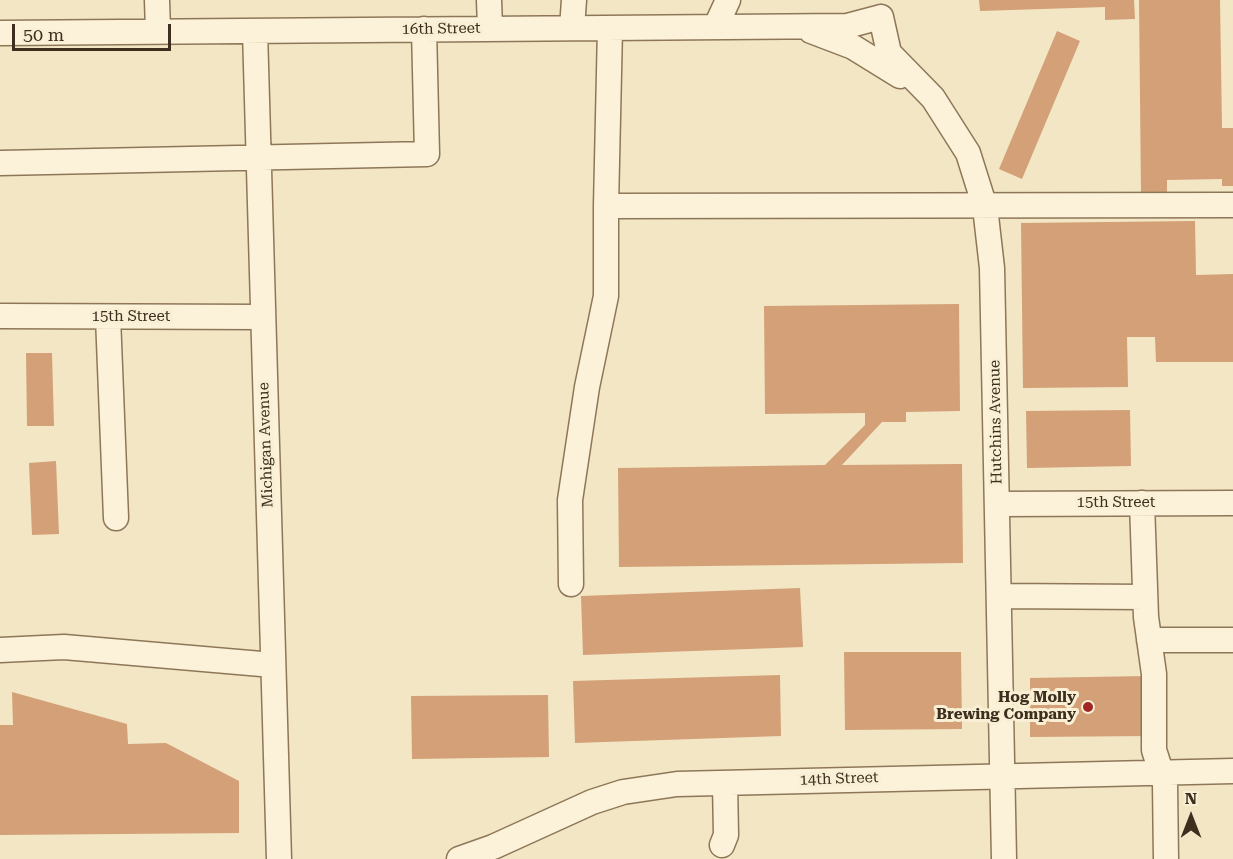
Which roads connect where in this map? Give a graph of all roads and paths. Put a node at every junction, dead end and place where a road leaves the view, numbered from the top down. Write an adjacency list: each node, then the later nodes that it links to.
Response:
1 (158, 0): 12 (street)
2 (489, 0): 9 (street)
3 (574, 0): 10 (street)
4 (728, 0): 6 (street)
5 (885, 8): 7 (street, 16th Street); 15 (street, Hutchins Avenue)
6 (716, 26): 7 (street, 16th Street); 8 (street, 16th Street)
7 (798, 26): 15 (street)
8 (610, 27): 10 (street, 16th Street); 19 (street)
9 (490, 28): 10 (street, 16th Street); 11 (street, 16th Street)
10 (572, 28)
11 (424, 29): 13 (street, 16th Street); 16 (street)
12 (158, 31): 13 (street, 16th Street); 14 (street, 16th Street)
13 (255, 31): 16 (street, Michigan Avenue)
14 (0, 33)
15 (933, 98): 20 (street, Hutchins Avenue)
16 (259, 159): 17 (street); 23 (street, Michigan Avenue)
17 (0, 163)
18 (1233, 205): 20 (street)
19 (606, 206): 20 (street); 28 (street)
20 (985, 207): 26 (street, Hutchins Avenue)
21 (0, 316): 22 (street, 15th Street)
22 (108, 317): 23 (street, 15th Street); 27 (street)
23 (262, 317): 34 (street, Michigan Avenue)
24 (1142, 503): 25 (street, 15th Street); 26 (street, 15th Street); 30 (street)
25 (1233, 503)
26 (998, 504): 29 (street, Hutchins Avenue)
27 (116, 518)
28 (571, 584)
29 (1000, 596): 30 (street); 37 (street, Hutchins Avenue)
30 (1145, 597): 31 (street)
31 (1149, 640): 32 (street); 36 (street)
32 (1233, 640)
33 (0, 650): 34 (street)
34 (273, 665): 40 (street, Michigan Avenue)
35 (1233, 771): 36 (street, 14th Street)
36 (1161, 772): 37 (street, 14th Street); 43 (street)
37 (1004, 774): 38 (street, 14th Street); 42 (street, Hutchins Avenue)
38 (726, 783): 39 (street); 41 (street, 14th Street)
39 (722, 845)
40 (279, 859)
41 (459, 859)
42 (1004, 859)
43 (1166, 859)

